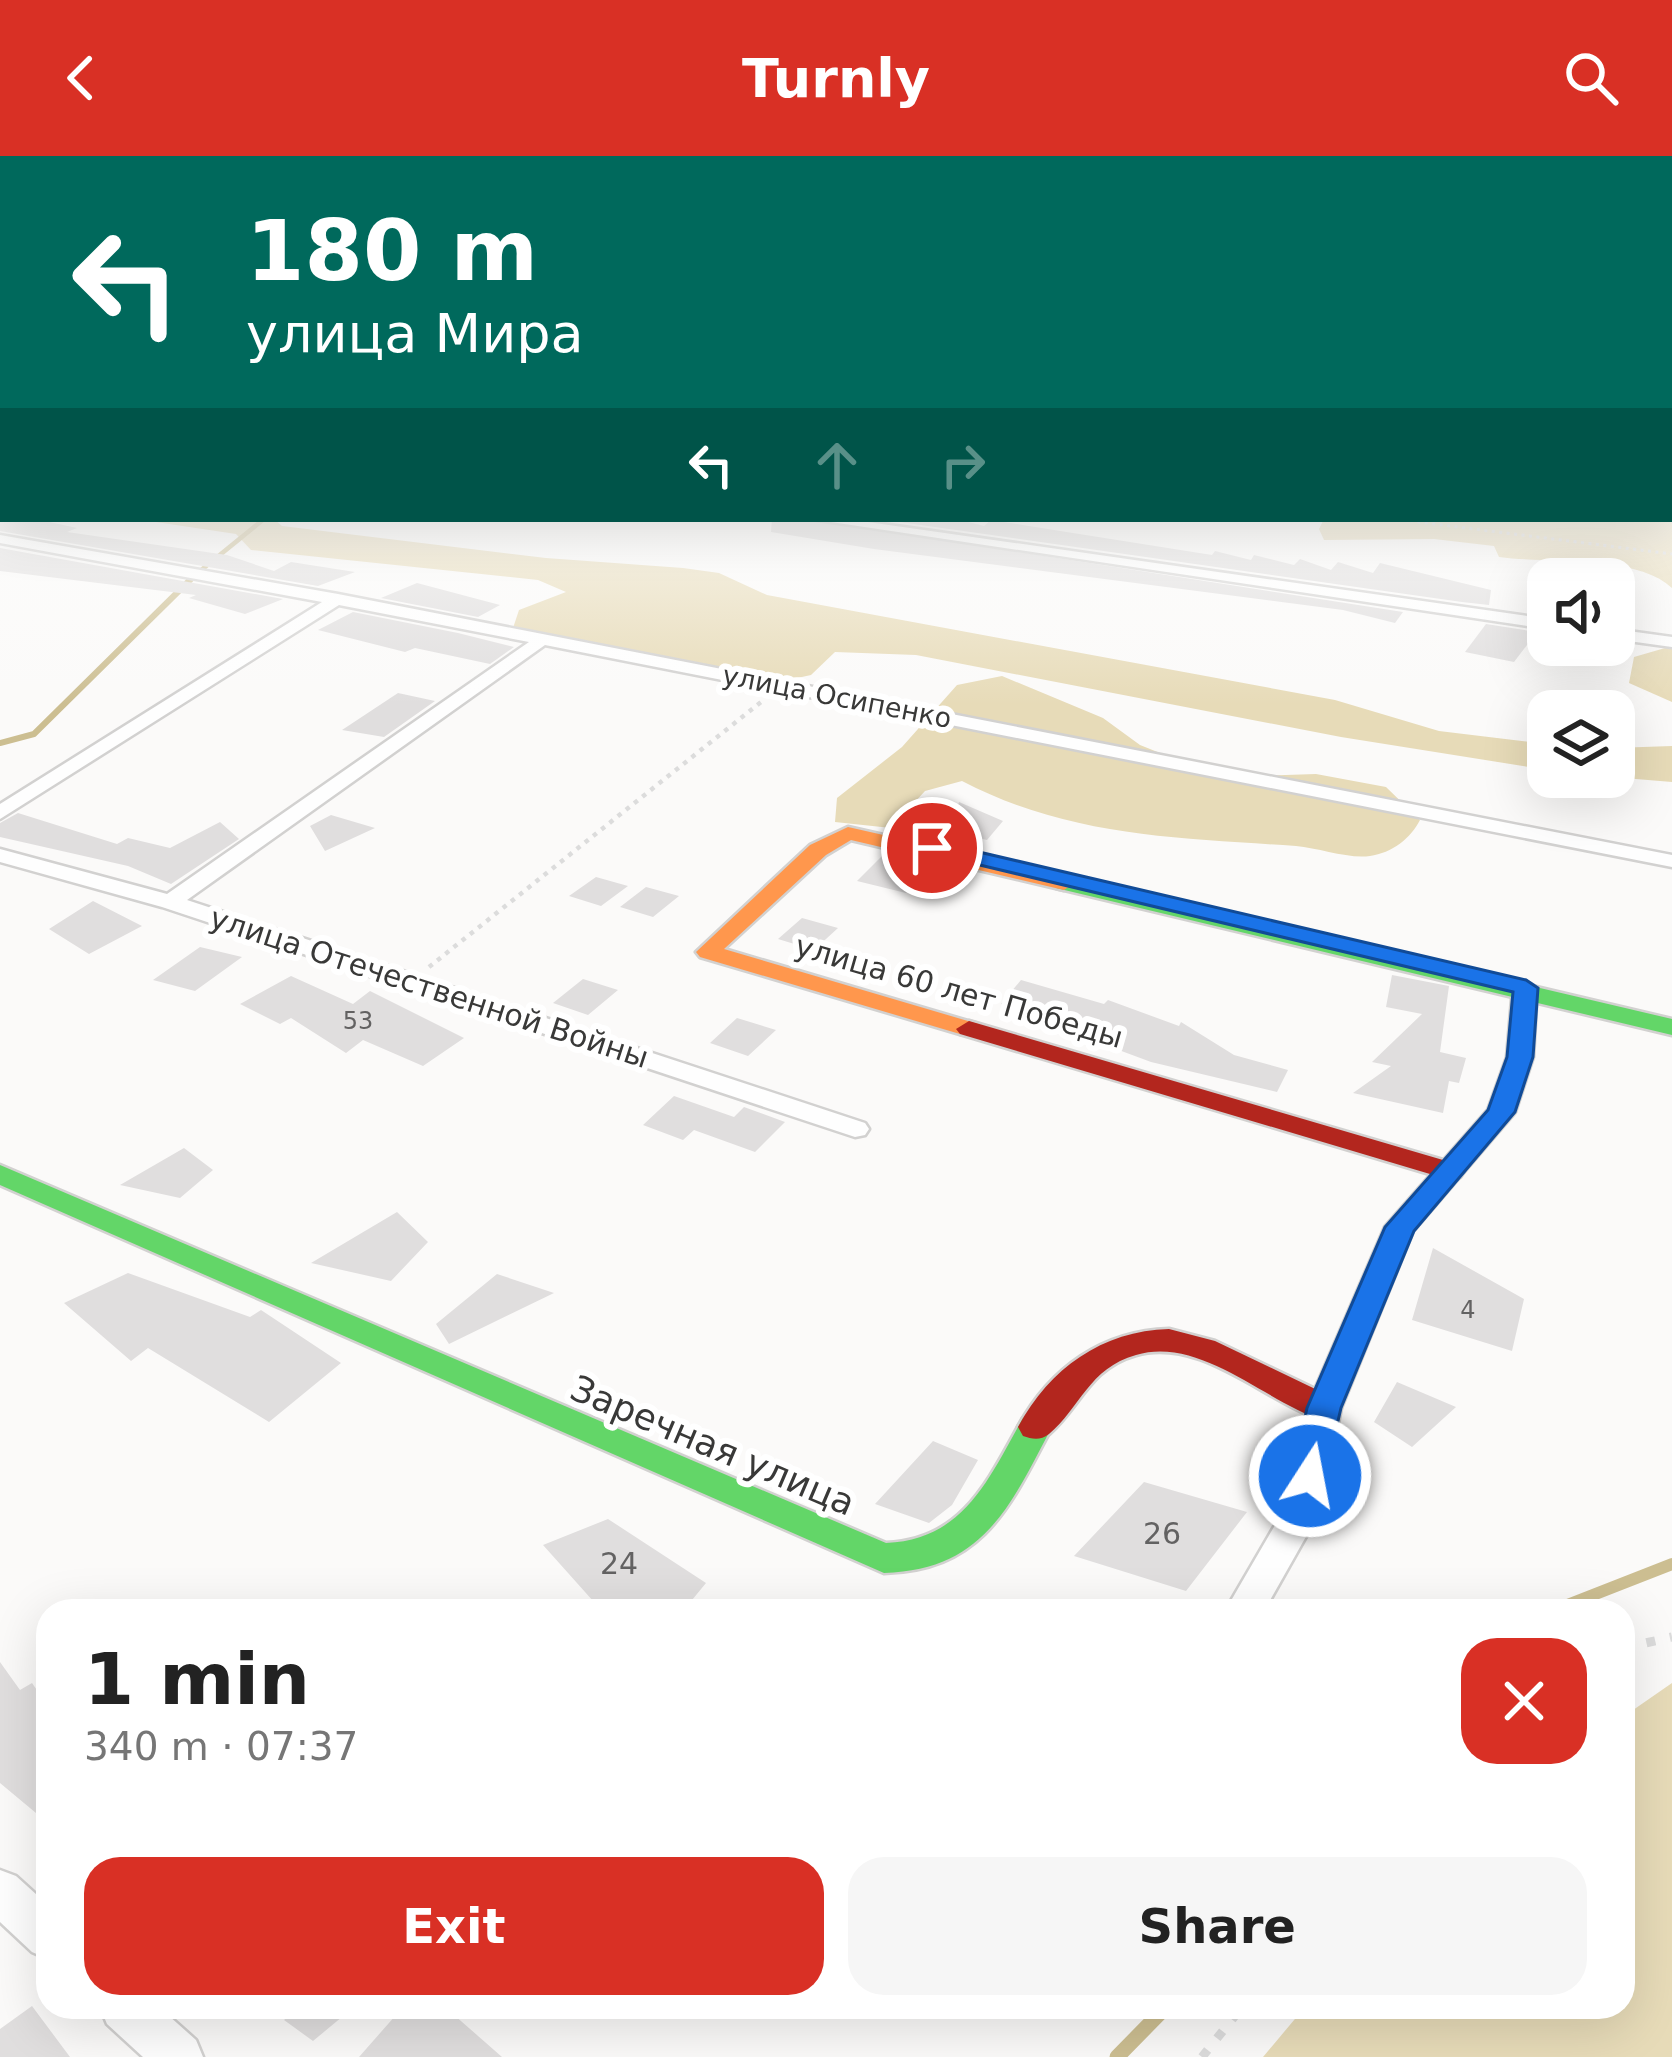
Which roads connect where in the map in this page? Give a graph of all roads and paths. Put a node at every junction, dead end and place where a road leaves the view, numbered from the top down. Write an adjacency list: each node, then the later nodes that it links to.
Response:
1 (878, 528): 6 (street)
2 (1464, 528): 4 (path)
3 (0, 539): 5 (street, улица Осипенко)
4 (1672, 554)
5 (338, 599): 8 (street, улица Осипенко); 11 (street)
6 (1527, 622)
7 (1635, 637): 9 (street)
8 (543, 639): 10 (street, улица Осипенко); 14 (street)
9 (1672, 642)
10 (780, 686): 13 (street, улица Осипенко); 15 (path)
11 (0, 813)
12 (0, 855): 14 (street, улица Отечественной Войны)
13 (1672, 861)
14 (170, 902): 15 (street, улица Отечественной Войны)
15 (412, 981): 18 (street, улица Отечественной Войны)
16 (1526, 988): 17 (street); 19 (street); 19 (street, улица 60 лет Победы)
17 (1672, 1027)
18 (855, 1129)
19 (1450, 1171): 21 (street)
20 (0, 1174): 21 (street, Заречная улица)
21 (1324, 1408): 22 (street)
22 (1251, 1599)
23 (1672, 1637): 24 (path)
24 (1635, 1645)
25 (0, 1892): 26 (street)
26 (36, 1925)
27 (137, 2019): 29 (street)
28 (1232, 2019): 30 (path)
29 (178, 2057)
30 (1202, 2057)

